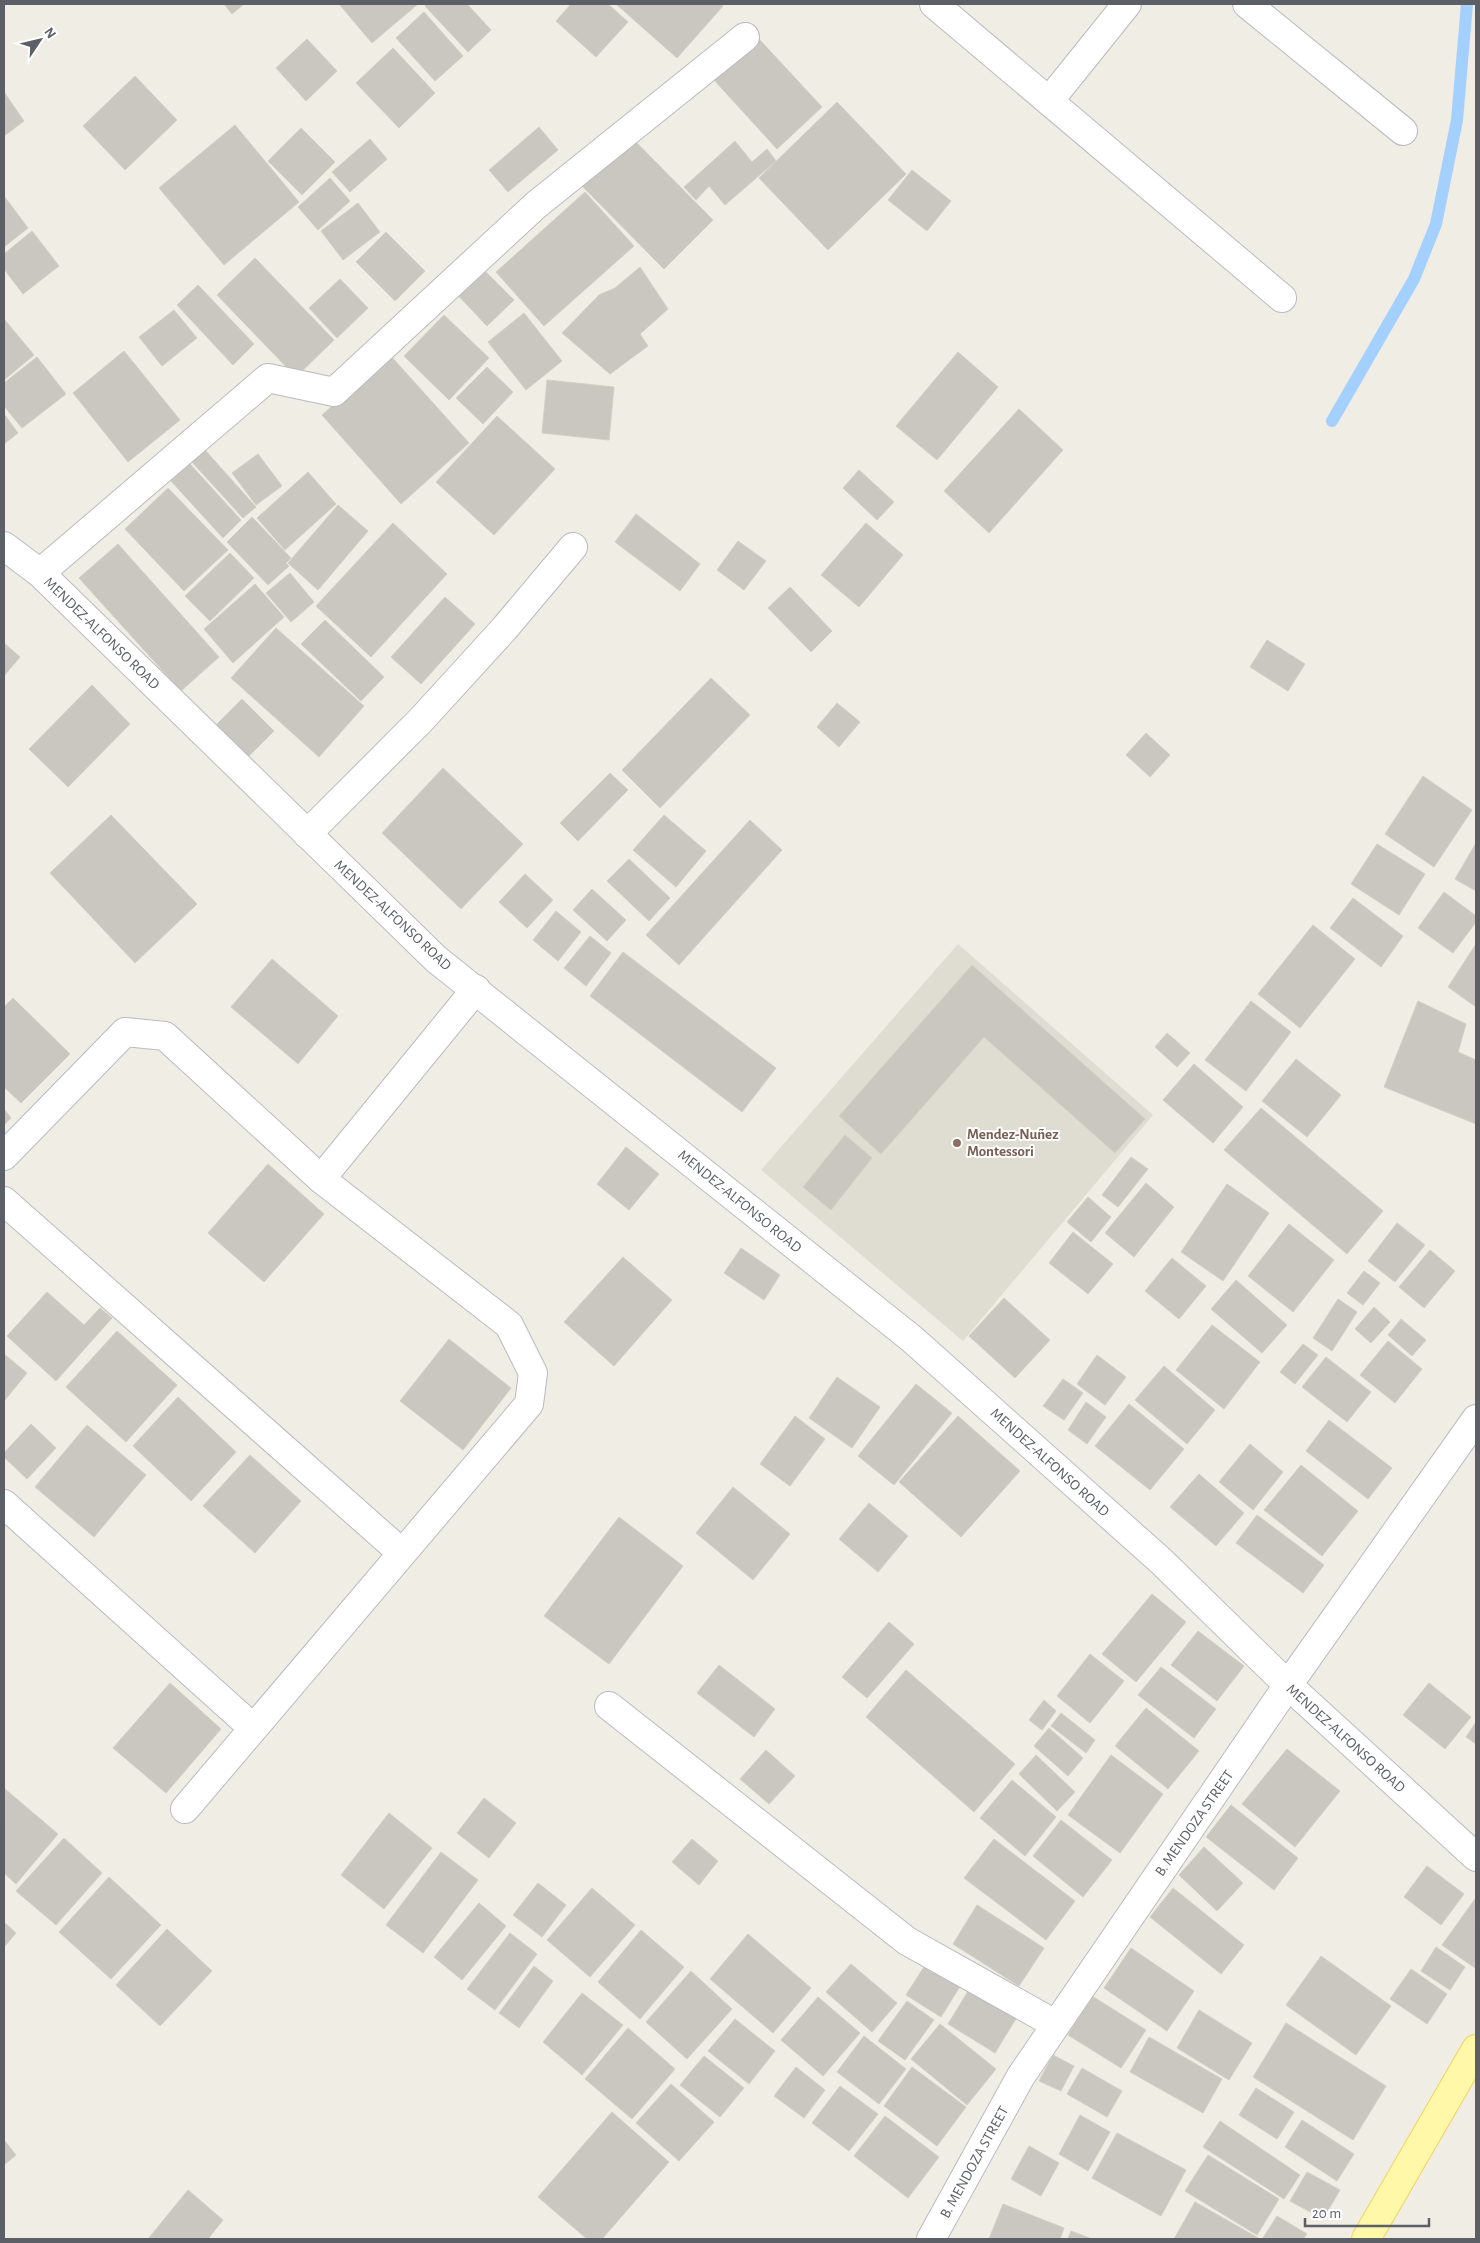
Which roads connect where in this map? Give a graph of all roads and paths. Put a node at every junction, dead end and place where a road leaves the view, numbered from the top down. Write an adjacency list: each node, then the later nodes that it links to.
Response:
1 (934, 4): 5 (street)
2 (1127, 4): 5 (street)
3 (1247, 4): 6 (street)
4 (745, 38): 10 (street)
5 (1049, 101): 7 (street)
6 (1403, 131)
7 (1282, 298)
8 (4, 546): 10 (street, MENDEZ-ALFONSO ROAD)
9 (574, 547): 11 (street)
10 (40, 574): 11 (street, MENDEZ-ALFONSO ROAD)
11 (308, 834): 12 (street, MENDEZ-ALFONSO ROAD)
12 (476, 989): 14 (street); 19 (street, MENDEZ-ALFONSO ROAD)
13 (4, 1156): 14 (street)
14 (321, 1180): 18 (street)
15 (4, 1201): 18 (street)
16 (1476, 1419): 19 (street, B. MENDOZA STREET)
17 (4, 1504): 21 (street)
18 (402, 1553): 21 (street)
19 (1288, 1685): 23 (street, MENDEZ-ALFONSO ROAD); 24 (street, B. MENDOZA STREET)
20 (609, 1706): 24 (street)
21 (253, 1728): 22 (street)
22 (185, 1809)
23 (1476, 1857)
24 (1055, 2024): 26 (street, B. MENDOZA STREET)
25 (1476, 2049): 27 (main road)
26 (931, 2239)
27 (1366, 2239)

